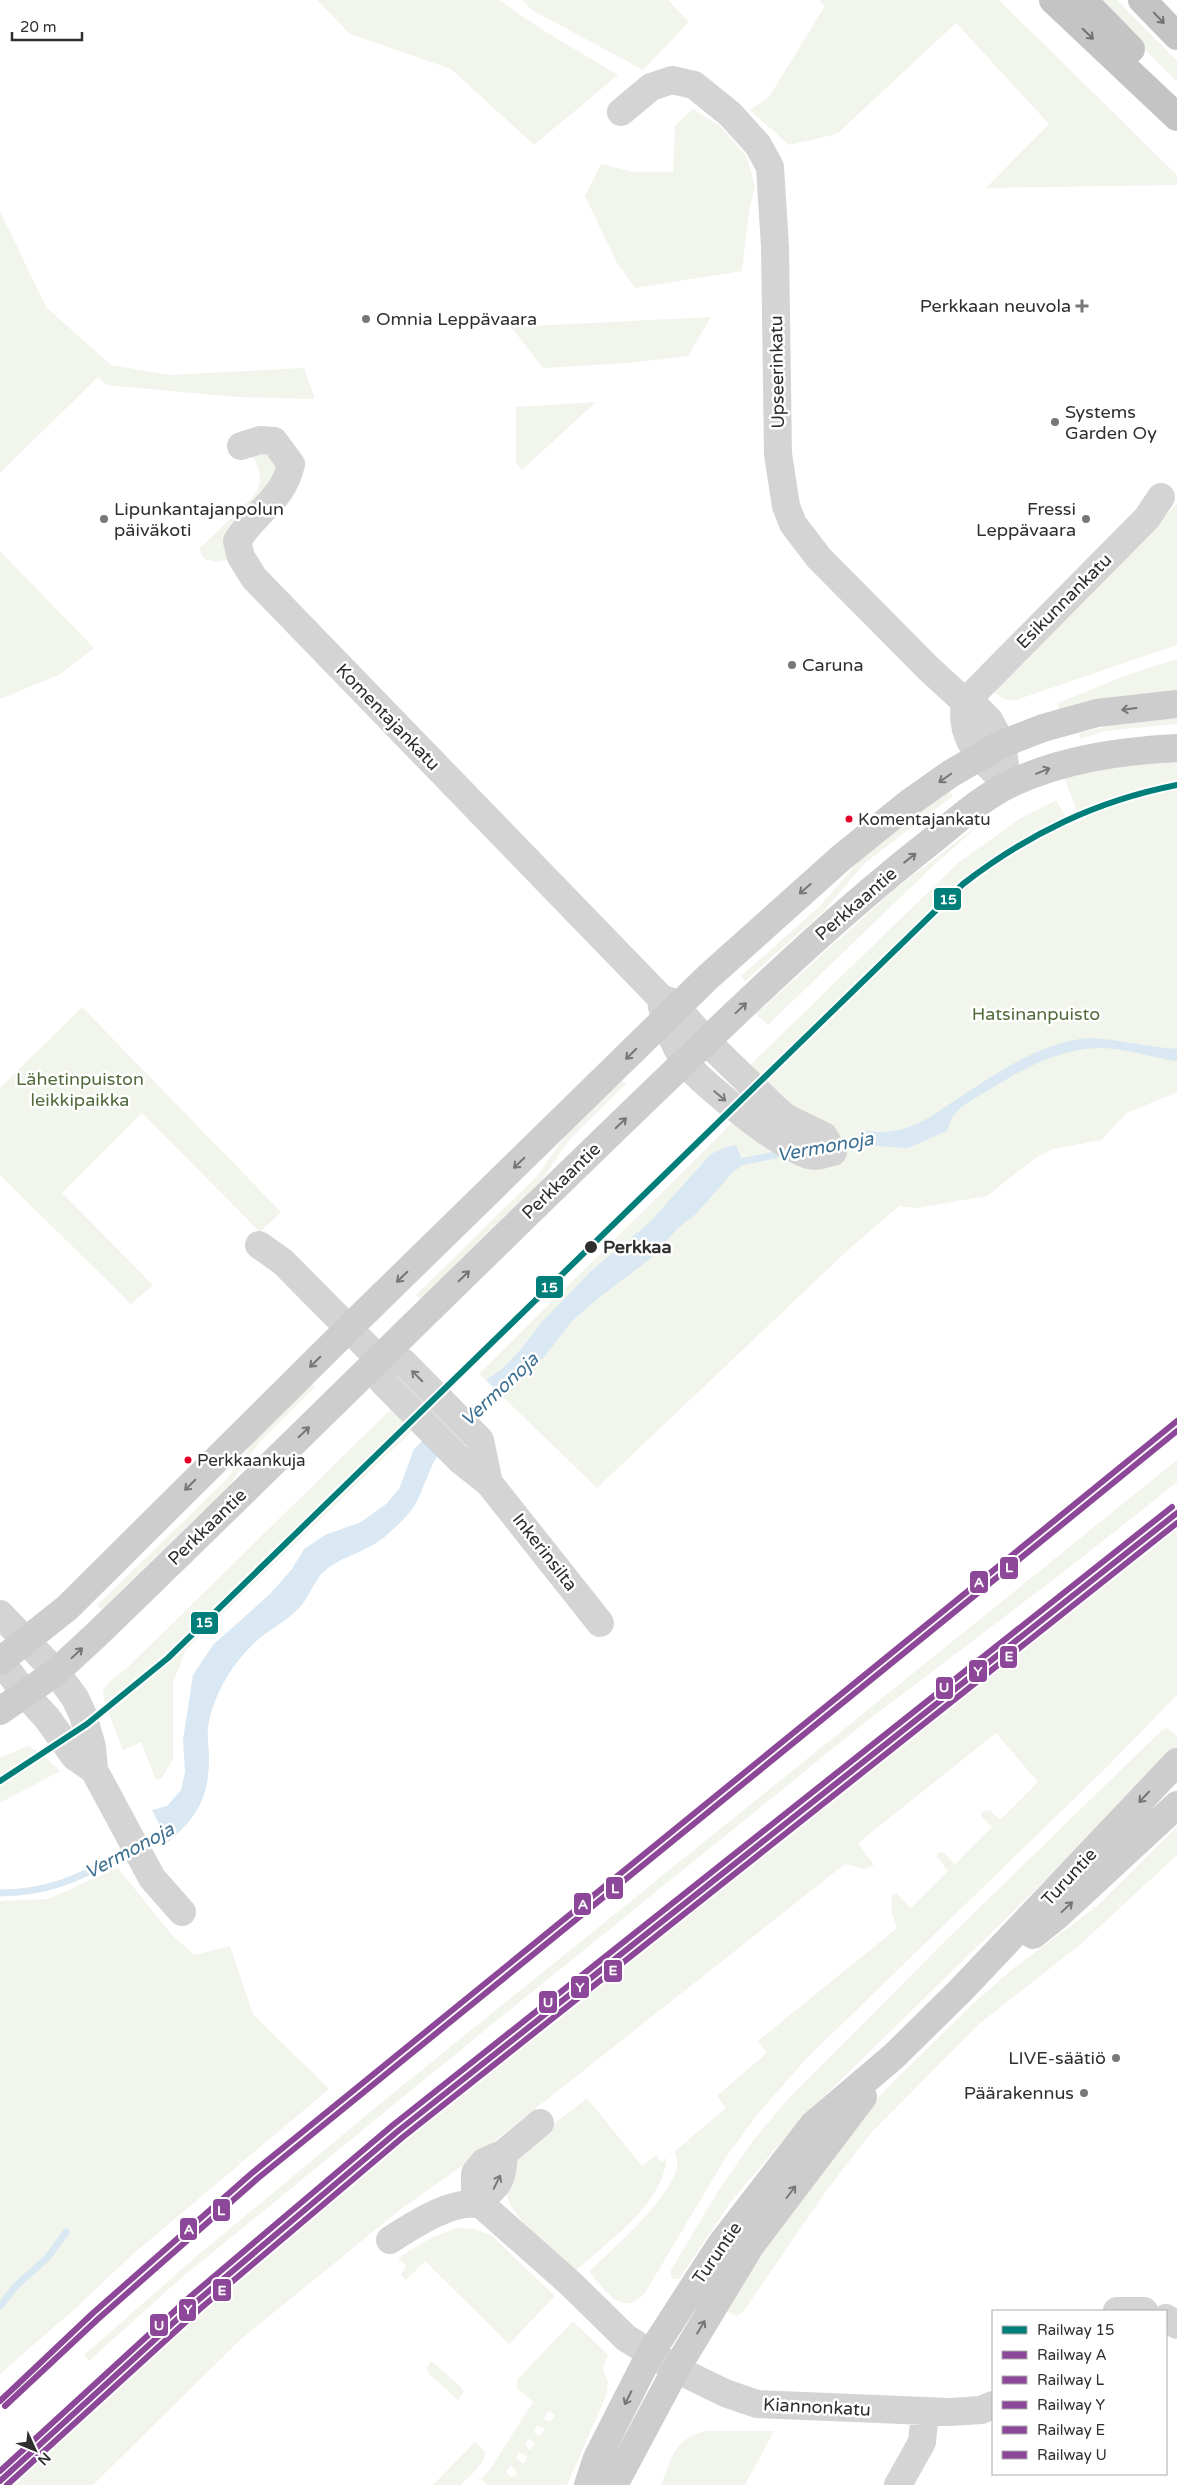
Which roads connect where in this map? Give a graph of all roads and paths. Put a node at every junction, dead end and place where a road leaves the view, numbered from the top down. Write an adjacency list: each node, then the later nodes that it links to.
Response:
1 (1053, 0): 7 (highway, one-way to 7)
2 (1083, 0): 5 (highway)
3 (1142, 0): 4 (highway, one-way to 4)
4 (1177, 36)
5 (1177, 93)
6 (621, 112): 10 (street, Upseerinkatu)
7 (1177, 117)
8 (241, 446): 16 (street, Komentajankatu)
9 (1161, 497): 10 (street, Esikunnankatu)
10 (965, 702): 12 (street, Upseerinkatu); 14 (street)
11 (1177, 704): 12 (main road, one-way to 12)
12 (1002, 744): 14 (main road); 15 (street, Upseerinkatu)
13 (1177, 748): 15 (main road, Perkkaantie, one-way to 13)
14 (978, 756): 15 (street); 16 (main road, one-way to 16)
15 (1008, 785): 17 (main road, Perkkaantie, one-way to 15)
16 (668, 1008): 17 (street); 18 (street); 20 (main road, one-way to 20)
17 (706, 1042): 18 (main road, Perkkaantie); 18 (street, one-way to 17)
18 (685, 1062): 21 (main road, Perkkaantie, one-way to 18)
19 (259, 1245): 20 (street)
20 (349, 1328): 21 (street); 25 (main road, one-way to 25)
21 (379, 1359): 22 (street, Inkerinsilta); 22 (street, Inkerinsilta, one-way to 21); 27 (main road, Perkkaantie, one-way to 21)
22 (489, 1482): 24 (street, Inkerinsilta)
23 (0, 1614): 25 (street)
24 (600, 1623)
25 (27, 1640): 26 (main road); 27 (street)
26 (0, 1660): 28 (street)
27 (56, 1672): 28 (main road, Perkkaantie); 31 (street)
28 (26, 1695): 29 (main road, Perkkaantie); 31 (street)
29 (0, 1712)
30 (1177, 1762): 34 (main road, Turuntie, one-way to 34)
31 (94, 1770): 33 (street)
32 (1177, 1805): 34 (main road, Turuntie, one-way to 32)
33 (182, 1912)
34 (960, 1991): 35 (main road, Turuntie)
35 (894, 2056): 39 (main road, Turuntie); 40 (main road, Turuntie, one-way to 35)
36 (540, 2123): 37 (street)
37 (475, 2203): 38 (street); 39 (street, Kiannonkatu)
38 (390, 2240)
39 (650, 2354): 40 (street, Kiannonkatu); 43 (main road, Turuntie, one-way to 43)
40 (676, 2369): 42 (street, Kiannonkatu); 44 (main road, Turuntie)
41 (992, 2405): 42 (street, Kiannonkatu)
42 (925, 2412): 45 (street)
43 (588, 2485)
44 (614, 2485)
45 (898, 2485)

